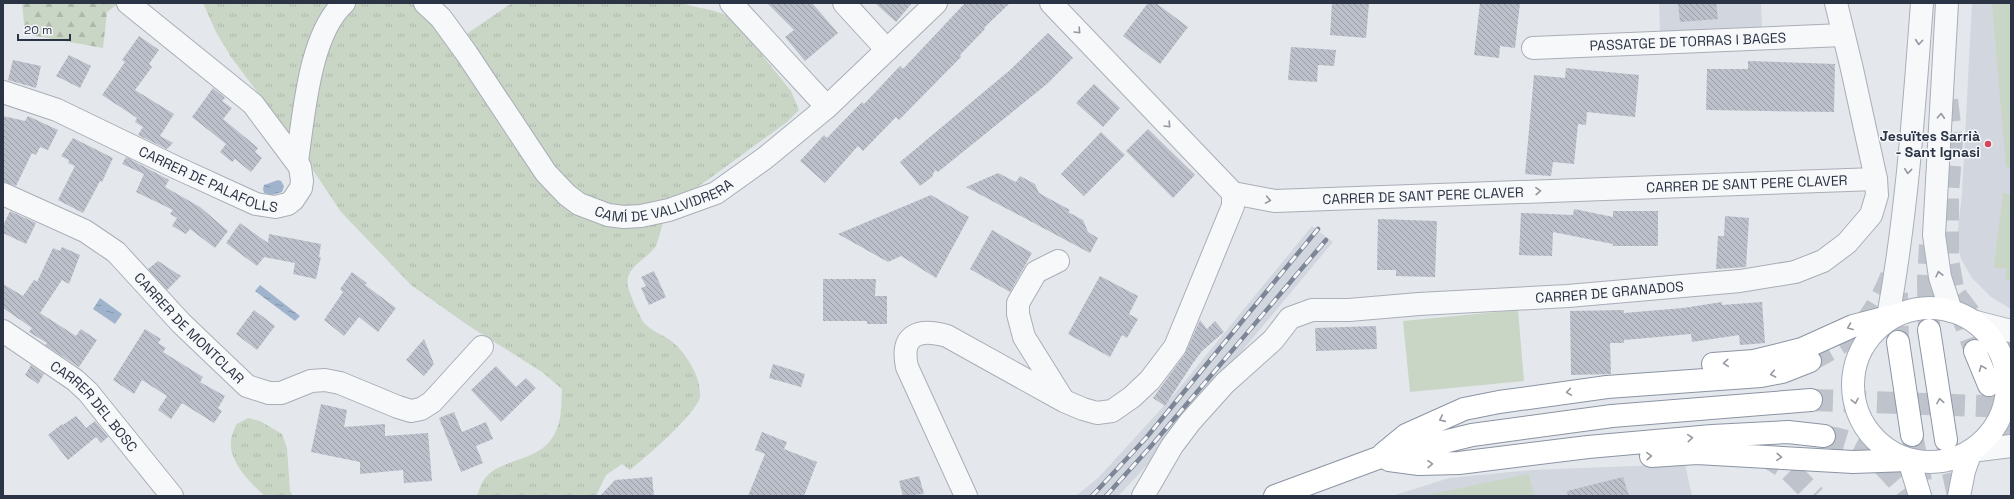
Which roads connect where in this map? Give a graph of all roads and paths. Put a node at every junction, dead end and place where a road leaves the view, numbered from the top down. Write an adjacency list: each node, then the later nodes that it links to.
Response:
1 (128, 3): 16 (street, CARRER DE PALAFOLLS)
2 (344, 3): 16 (street)
3 (425, 3): 15 (street, CAMÍ DE VALLVIDRERA)
4 (731, 3): 15 (street)
5 (844, 3): 13 (street)
6 (936, 3): 13 (street, CAMÍ DE VALLVIDRERA)
7 (1051, 3): 18 (street, one-way to 18)
8 (1836, 3): 11 (street, CARRER DE GRANADOS)
9 (1922, 3): 22 (street, one-way to 22)
10 (1947, 3): 21 (street, one-way to 10)
11 (1843, 35): 12 (street, PASSATGE DE TORRAS I BAGES); 17 (street, CARRER DE GRANADOS)
12 (1532, 48)
13 (888, 50): 15 (street, CAMÍ DE VALLVIDRERA)
14 (3, 92): 16 (street, CARRER DE PALAFOLLS)
15 (827, 107)
16 (297, 161)
17 (1876, 180): 18 (street, CARRER DE SANT PERE CLAVER, one-way to 17); 47 (street, CARRER DE GRANADOS)
18 (1232, 193): 34 (street)
19 (3, 194): 28 (street, CARRER DE MONTCLAR)
20 (1058, 261): 34 (street)
21 (1951, 311): 22 (main road); 23 (main road)
22 (1888, 317): 32 (main road, one-way to 32); 44 (main road, one-way to 44)
23 (1976, 322): 26 (street); 41 (main road)
24 (1929, 330): 38 (main road, one-way to 24)
25 (3, 331): 45 (street, CARRER DEL BOSC)
26 (2011, 331)
27 (1898, 342): 35 (main road)
28 (482, 347)
29 (1975, 351): 31 (main road, one-way to 29)
30 (1810, 361): 32 (main road, one-way to 32)
31 (1989, 385)
32 (1607, 387): 43 (main road, one-way to 43)
33 (1811, 400): 43 (main road)
34 (1064, 401): 46 (street)
35 (1912, 435)
36 (1712, 436): 37 (main road); 39 (main road); 42 (main road, one-way to 36)
37 (1824, 436)
38 (1946, 440)
39 (1747, 446)
40 (2011, 446): 41 (street)
41 (1971, 451): 44 (main road); 50 (main road)
42 (1512, 456): 43 (main road, one-way to 42); 44 (main road, one-way to 44)
43 (1378, 458): 48 (main road)
44 (1909, 460): 49 (main road)
45 (172, 496)
46 (966, 496)
47 (1143, 496)
48 (1275, 496)
49 (1920, 496)
50 (1959, 496)

